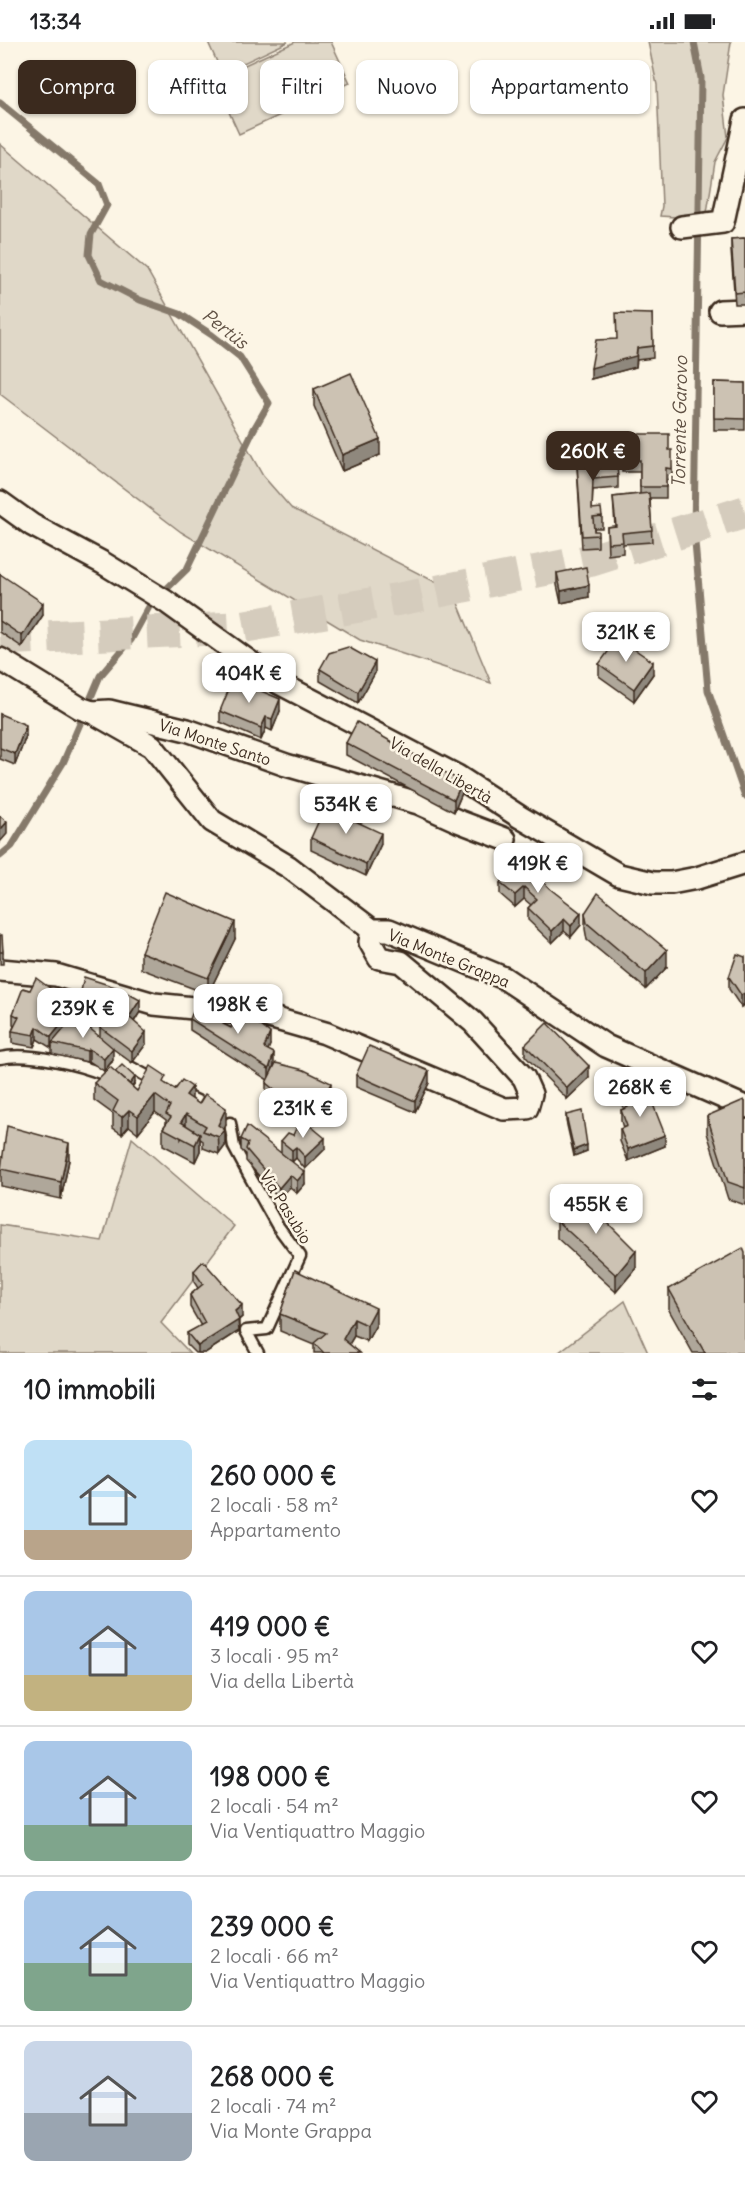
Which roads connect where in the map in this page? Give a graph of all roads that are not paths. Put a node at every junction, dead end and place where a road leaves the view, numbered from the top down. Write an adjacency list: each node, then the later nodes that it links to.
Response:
1 (745, 120): 2 (street)
2 (682, 227)
3 (745, 310): 4 (street)
4 (720, 311)
5 (0, 502): 9 (street, Via della Libertà)
6 (0, 660): 7 (street, Via Monte Santo)
7 (92, 712): 8 (street, Via Monte Santo); 10 (street, Via Monte Grappa)
8 (505, 839)
9 (745, 863)
10 (372, 930): 12 (street); 19 (street, Via Monte Grappa)
11 (0, 970): 12 (street)
12 (27, 971): 13 (lane)
13 (44, 987)
14 (90, 1034): 16 (lane)
15 (0, 1058): 16 (lane)
16 (121, 1062): 17 (lane)
17 (154, 1080)
18 (169, 1087): 20 (lane, Via Pasubio)
19 (745, 1107)
20 (258, 1353)

